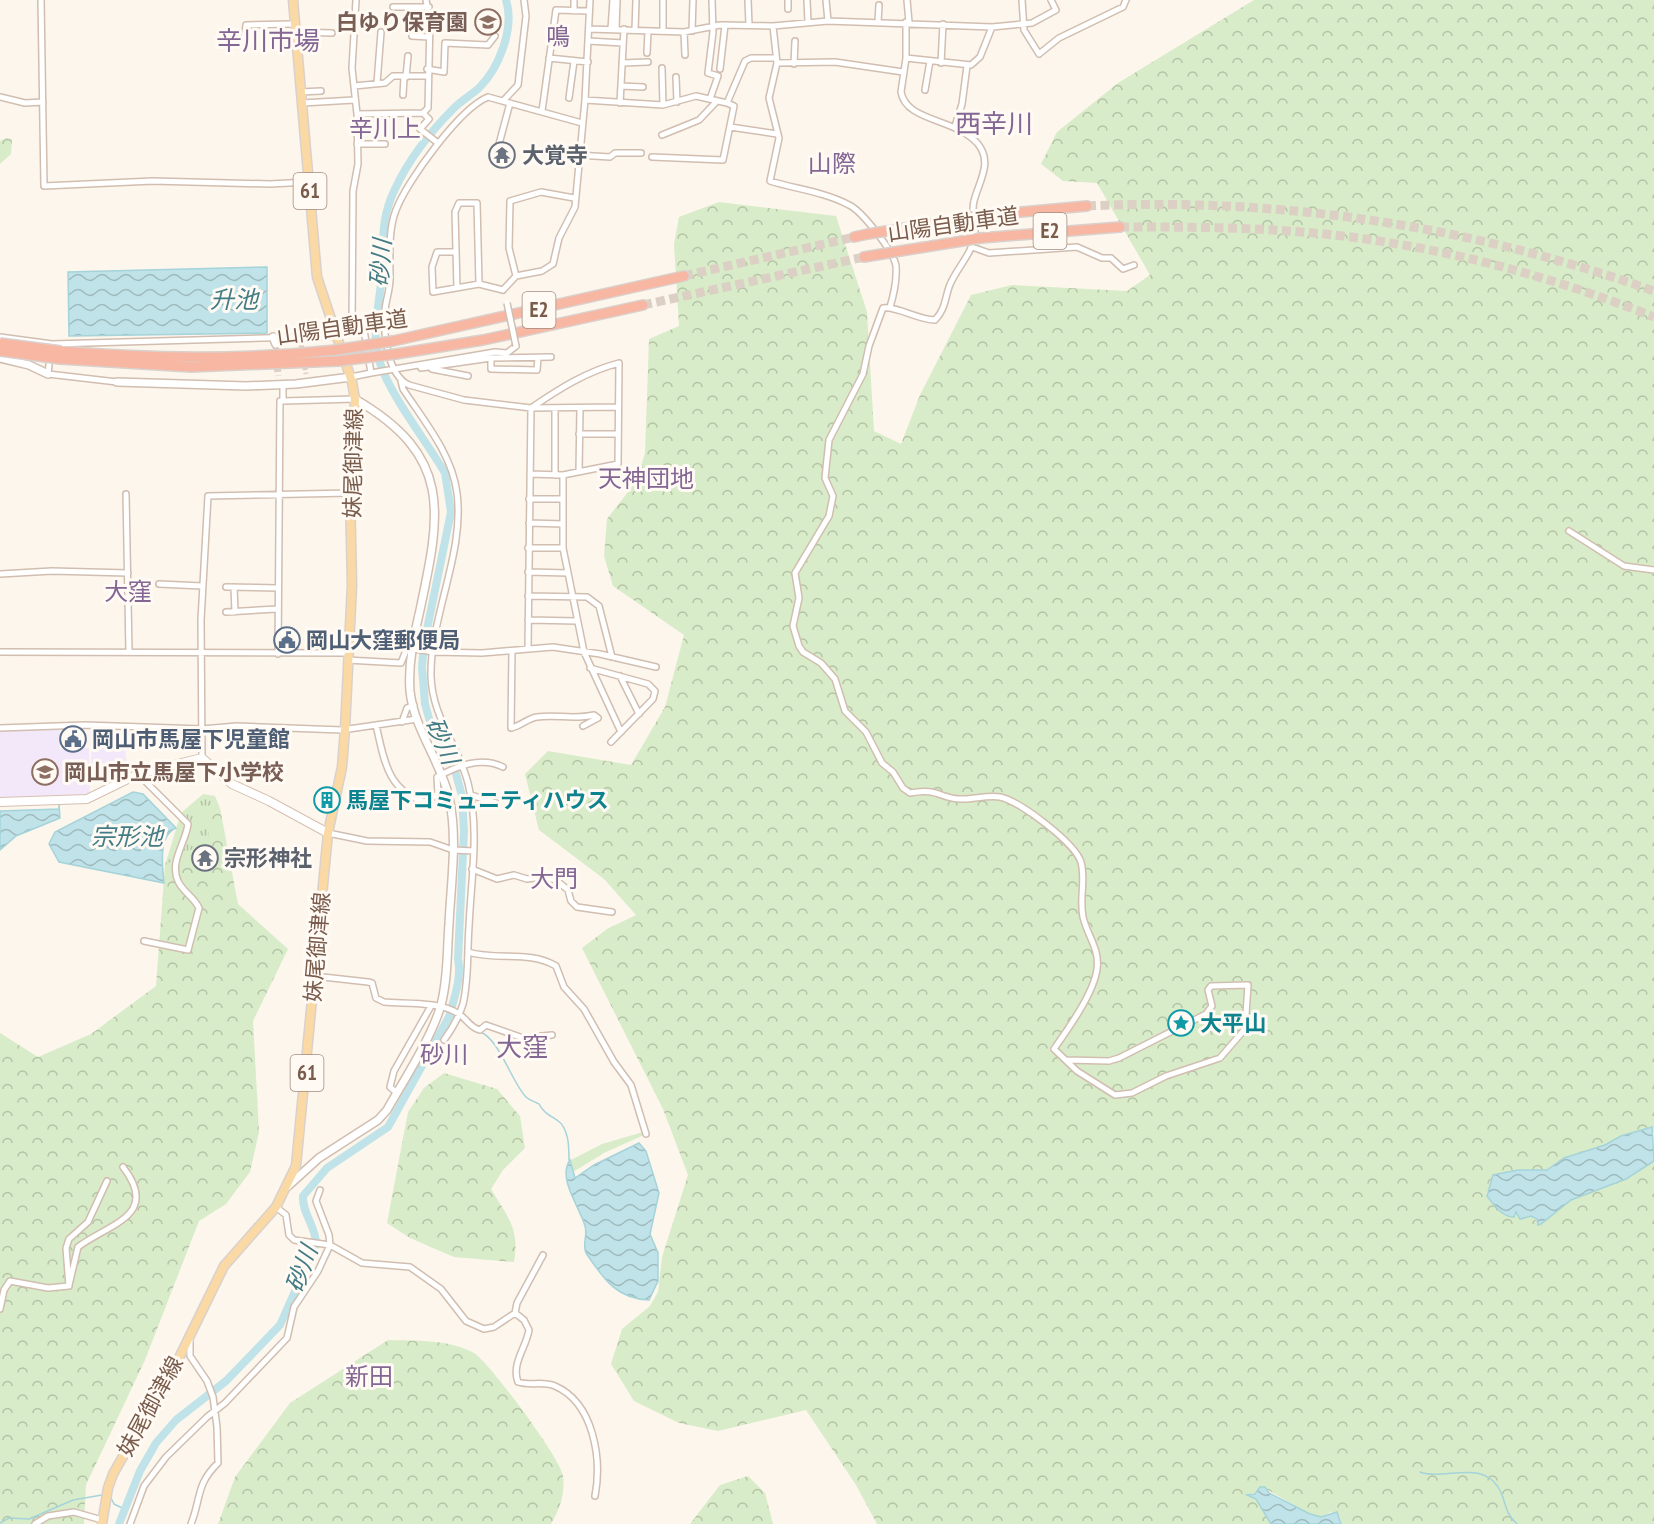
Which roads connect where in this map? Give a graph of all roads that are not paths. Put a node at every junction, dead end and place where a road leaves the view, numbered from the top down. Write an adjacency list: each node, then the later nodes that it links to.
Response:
1 (41, 0): 90 (street)
2 (293, 0): 37 (main road, 妹尾御津線 / 61)
3 (356, 0): 77 (street)
4 (426, 0): 23 (street)
5 (524, 0): 91 (street)
6 (574, 0): 25 (street)
7 (590, 0): 26 (street)
8 (615, 0): 40 (street)
9 (636, 0): 42 (street)
10 (663, 0): 46 (street)
11 (693, 0): 44 (street)
12 (712, 0): 38 (street)
13 (748, 0): 34 (street)
14 (788, 0): 24 (street)
15 (807, 0): 28 (street)
16 (826, 0): 27 (street)
17 (907, 0): 30 (street)
18 (1022, 0): 31 (street)
19 (1051, 0): 31 (street)
20 (1126, 0): 31 (street)
21 (879, 5): 29 (street)
22 (393, 7): 23 (street)
23 (429, 7): 51 (street)
24 (789, 9)
25 (574, 11): 26 (street); 59 (street)
26 (589, 11): 39 (street)
27 (828, 21): 28 (street); 29 (street)
28 (808, 22): 35 (street)
29 (878, 22): 30 (street)
30 (908, 22): 32 (street); 60 (street)
31 (1022, 23): 36 (street)
32 (943, 24): 36 (street); 67 (street)
33 (725, 25): 34 (street); 38 (street); 71 (street)
34 (749, 25): 35 (street)
35 (773, 26): 61 (street)
36 (992, 27): 69 (street)
37 (294, 28): 48 (street); 55 (street); 82 (main road, 妹尾御津線 / 61)
38 (712, 28): 44 (street); 86 (street)
39 (589, 29): 40 (street); 52 (street)
40 (613, 29): 41 (street)
41 (624, 29): 42 (street); 54 (street)
42 (635, 30): 43 (street)
43 (648, 31): 46 (street); 56 (street)
44 (692, 31): 47 (street)
45 (381, 32): 76 (street)
46 (663, 32): 47 (street)
47 (684, 32): 57 (street)
48 (332, 33)
49 (412, 36): 51 (street)
50 (495, 36): 73 (street)
51 (429, 37): 73 (street)
52 (588, 41): 54 (street); 64 (street)
53 (795, 41): 68 (street)
54 (623, 43): 66 (street)
55 (243, 45)
56 (647, 54)
57 (685, 55)
58 (408, 56): 74 (street)
59 (549, 58): 62 (street); 97 (street)
60 (906, 58): 63 (street); 72 (street)
61 (777, 60): 68 (street); 95 (street); 103 (street)
62 (574, 61): 64 (street); 85 (street)
63 (930, 61): 67 (street); 80 (street)
64 (588, 62): 88 (street)
65 (648, 62): 66 (street)
66 (622, 63): 78 (street)
67 (941, 63): 69 (street)
68 (794, 64): 72 (street)
69 (967, 66): 101 (street)
70 (662, 68): 96 (street)
71 (720, 69)
72 (903, 72): 101 (street)
73 (427, 73): 74 (street); 98 (street)
74 (405, 77): 76 (street); 83 (street)
75 (676, 77): 92 (street)
76 (377, 83): 77 (street)
77 (354, 86): 87 (street)
78 (621, 86): 79 (street); 94 (street)
79 (643, 87)
80 (925, 90)
81 (321, 91): 82 (street)
82 (300, 92): 93 (main road, 妹尾御津線 / 61)
83 (403, 95)
84 (0, 97): 90 (street)
85 (569, 98)
86 (710, 99): 89 (street); 92 (street)
87 (354, 100): 93 (street); 99 (street)
88 (585, 100): 94 (street); 100 (street)
89 (717, 101): 95 (street); 104 (street)
90 (43, 102): 112 (street)
91 (507, 102): 97 (street); 105 (street); 108 (street)
92 (676, 102): 96 (street)
93 (302, 103): 112 (main road, 妹尾御津線 / 61)
94 (620, 103): 96 (street)
95 (727, 103): 102 (street)
96 (663, 105)
97 (542, 111): 100 (street)
98 (423, 113): 99 (street); 105 (street)
99 (357, 114): 106 (street)
100 (582, 123): 110 (street)
101 (955, 126): 117 (street)
102 (730, 127): 103 (street); 111 (street)
103 (777, 134): 127 (street)
104 (662, 135)
105 (438, 143): 140 (street)
106 (357, 144): 107 (street); 141 (street)
107 (385, 144)
108 (500, 144)
109 (641, 153): 110 (street)
110 (578, 155): 113 (street)
111 (651, 157)
112 (309, 182): 128 (main road, 妹尾御津線 / 61)
113 (574, 198): 121 (street); 121 (street)
114 (1087, 206): 116 (highway, 山陽自動車道 / E2, bridge)
115 (1120, 227): 119 (highway, 山陽自動車道 / E2, bridge)
116 (854, 237)
117 (972, 247): 120 (street); 127 (street)
118 (455, 252): 123 (street); 124 (street); 124 (street)
119 (864, 257)
120 (1134, 265)
121 (516, 276): 125 (street)
122 (684, 276): 133 (highway, 山陽自動車道 / E2, bridge)
123 (479, 284): 124 (street); 125 (street)
124 (457, 288)
125 (503, 290): 138 (street, bridge)
126 (643, 305): 133 (highway, 山陽自動車道 / E2, bridge)
127 (890, 307): 234 (street)
128 (337, 336): 131 (street); 145 (main road, 妹尾御津線 / 61)
129 (0, 337): 131 (street)
130 (0, 343): 133 (highway, 山陽自動車道 / E2, bridge)
131 (52, 344): 142 (street)
132 (0, 351): 133 (highway, 山陽自動車道 / E2, bridge)
133 (61, 355)
134 (551, 357): 137 (street)
135 (0, 358): 142 (street)
136 (490, 358): 137 (street); 137 (street); 139 (street)
137 (538, 358)
138 (416, 367): 139 (street); 140 (street)
139 (428, 368): 144 (street)
140 (394, 370): 141 (street); 146 (street)
141 (373, 373): 145 (street)
142 (48, 374): 147 (street)
143 (278, 376): 148 (street)
144 (468, 376)
145 (351, 377): 148 (street); 149 (main road, 妹尾御津線 / 61)
146 (401, 381): 151 (street); 193 (street)
147 (117, 382): 148 (street)
148 (281, 385): 150 (street)
149 (355, 399): 150 (street); 161 (main road, 妹尾御津線 / 61); 189 (street)
150 (283, 401): 163 (street)
151 (531, 408): 152 (street); 154 (street); 158 (street)
152 (555, 408): 153 (street); 159 (street)
153 (580, 408): 154 (street); 155 (street)
154 (618, 408): 156 (street)
155 (579, 434): 156 (street); 157 (street)
156 (618, 434): 157 (street)
157 (579, 472): 160 (street)
158 (530, 474): 159 (street); 164 (street)
159 (555, 475): 160 (street)
160 (563, 475): 165 (street)
161 (350, 493): 163 (street); 197 (main road, 妹尾御津線 / 61)
162 (126, 494): 174 (street)
163 (278, 494): 177 (street); 180 (street)
164 (529, 499): 165 (street); 166 (street)
165 (563, 499): 167 (street)
166 (529, 523): 167 (street); 169 (street)
167 (563, 524): 170 (street)
168 (1569, 531): 171 (street)
169 (528, 548): 170 (street); 172 (street)
170 (562, 548): 175 (street)
171 (1654, 570)
172 (528, 572): 175 (street); 181 (street)
173 (0, 573): 174 (street)
174 (128, 573): 192 (street)
175 (568, 573): 182 (street)
176 (159, 584): 177 (street)
177 (202, 586): 196 (street)
178 (226, 587): 179 (street)
179 (234, 587): 180 (street); 185 (street)
180 (277, 588): 183 (street)
181 (528, 596): 182 (street); 186 (street)
182 (572, 596): 187 (street); 198 (street)
183 (277, 609): 185 (street); 195 (street)
184 (226, 612): 185 (street)
185 (235, 612)
186 (528, 620): 187 (street); 188 (street)
187 (577, 621): 194 (street)
188 (528, 648): 190 (street); 194 (street)
189 (414, 649): 193 (street); 197 (street); 202 (street)
190 (512, 651): 193 (street); 207 (street)
191 (0, 652): 192 (street)
192 (129, 652): 196 (street)
193 (433, 652): 214 (street)
194 (584, 652): 198 (street); 200 (street)
195 (278, 654): 196 (street); 197 (street)
196 (201, 655): 209 (street)
197 (347, 656): 210 (main road, 妹尾御津線 / 61)
198 (612, 657): 199 (street)
199 (656, 667)
200 (590, 668): 201 (street); 211 (street)
201 (620, 676): 203 (street); 203 (street)
202 (414, 705): 204 (street); 205 (street)
203 (639, 714): 211 (street)
204 (417, 719): 205 (street); 217 (street)
205 (402, 722): 206 (street)
206 (376, 725): 210 (street); 217 (street)
207 (583, 726)
208 (0, 728): 209 (street)
209 (202, 729): 210 (street); 213 (street)
210 (345, 729): 221 (main road, 妹尾御津線 / 61)
211 (621, 732): 212 (street)
212 (611, 742)
213 (202, 758): 216 (main road); 221 (main road)
214 (461, 766): 215 (street); 217 (street); 218 (street)
215 (503, 767)
216 (138, 774): 219 (main road); 226 (street)
217 (443, 774): 222 (street)
218 (471, 795): 220 (street); 223 (street)
219 (0, 802)
220 (496, 803)
221 (328, 833): 222 (street); 228 (main road, 妹尾御津線 / 61)
222 (454, 850): 223 (street); 230 (street)
223 (473, 851): 224 (street)
224 (472, 869): 225 (street); 227 (street)
225 (612, 912)
226 (144, 941)
227 (468, 952): 231 (street); 236 (street)
228 (314, 976): 229 (street); 239 (main road, 妹尾御津線 / 61)
229 (431, 1006): 230 (street); 235 (street)
230 (442, 1008): 231 (street); 235 (street)
231 (458, 1016): 232 (street); 233 (street)
232 (552, 1035)
233 (444, 1040)
234 (1066, 1060): 234 (street)
235 (397, 1093): 239 (street)
236 (646, 1134)
237 (123, 1167): 244 (street)
238 (107, 1180): 244 (street)
239 (287, 1187): 241 (main road, 妹尾御津線 / 61)
240 (320, 1190): 242 (street)
241 (276, 1207): 242 (street); 247 (main road, 妹尾御津線 / 61)
242 (328, 1245): 246 (street); 248 (street)
243 (543, 1255): 246 (street)
244 (69, 1286): 245 (street)
245 (0, 1309)
246 (516, 1313): 249 (street)
247 (189, 1335): 248 (street); 250 (main road, 妹尾御津線 / 61)
248 (214, 1412): 252 (street); 253 (street)
249 (595, 1496)
250 (102, 1522): 251 (street)
251 (35, 1524)
252 (130, 1524)
253 (190, 1524)

